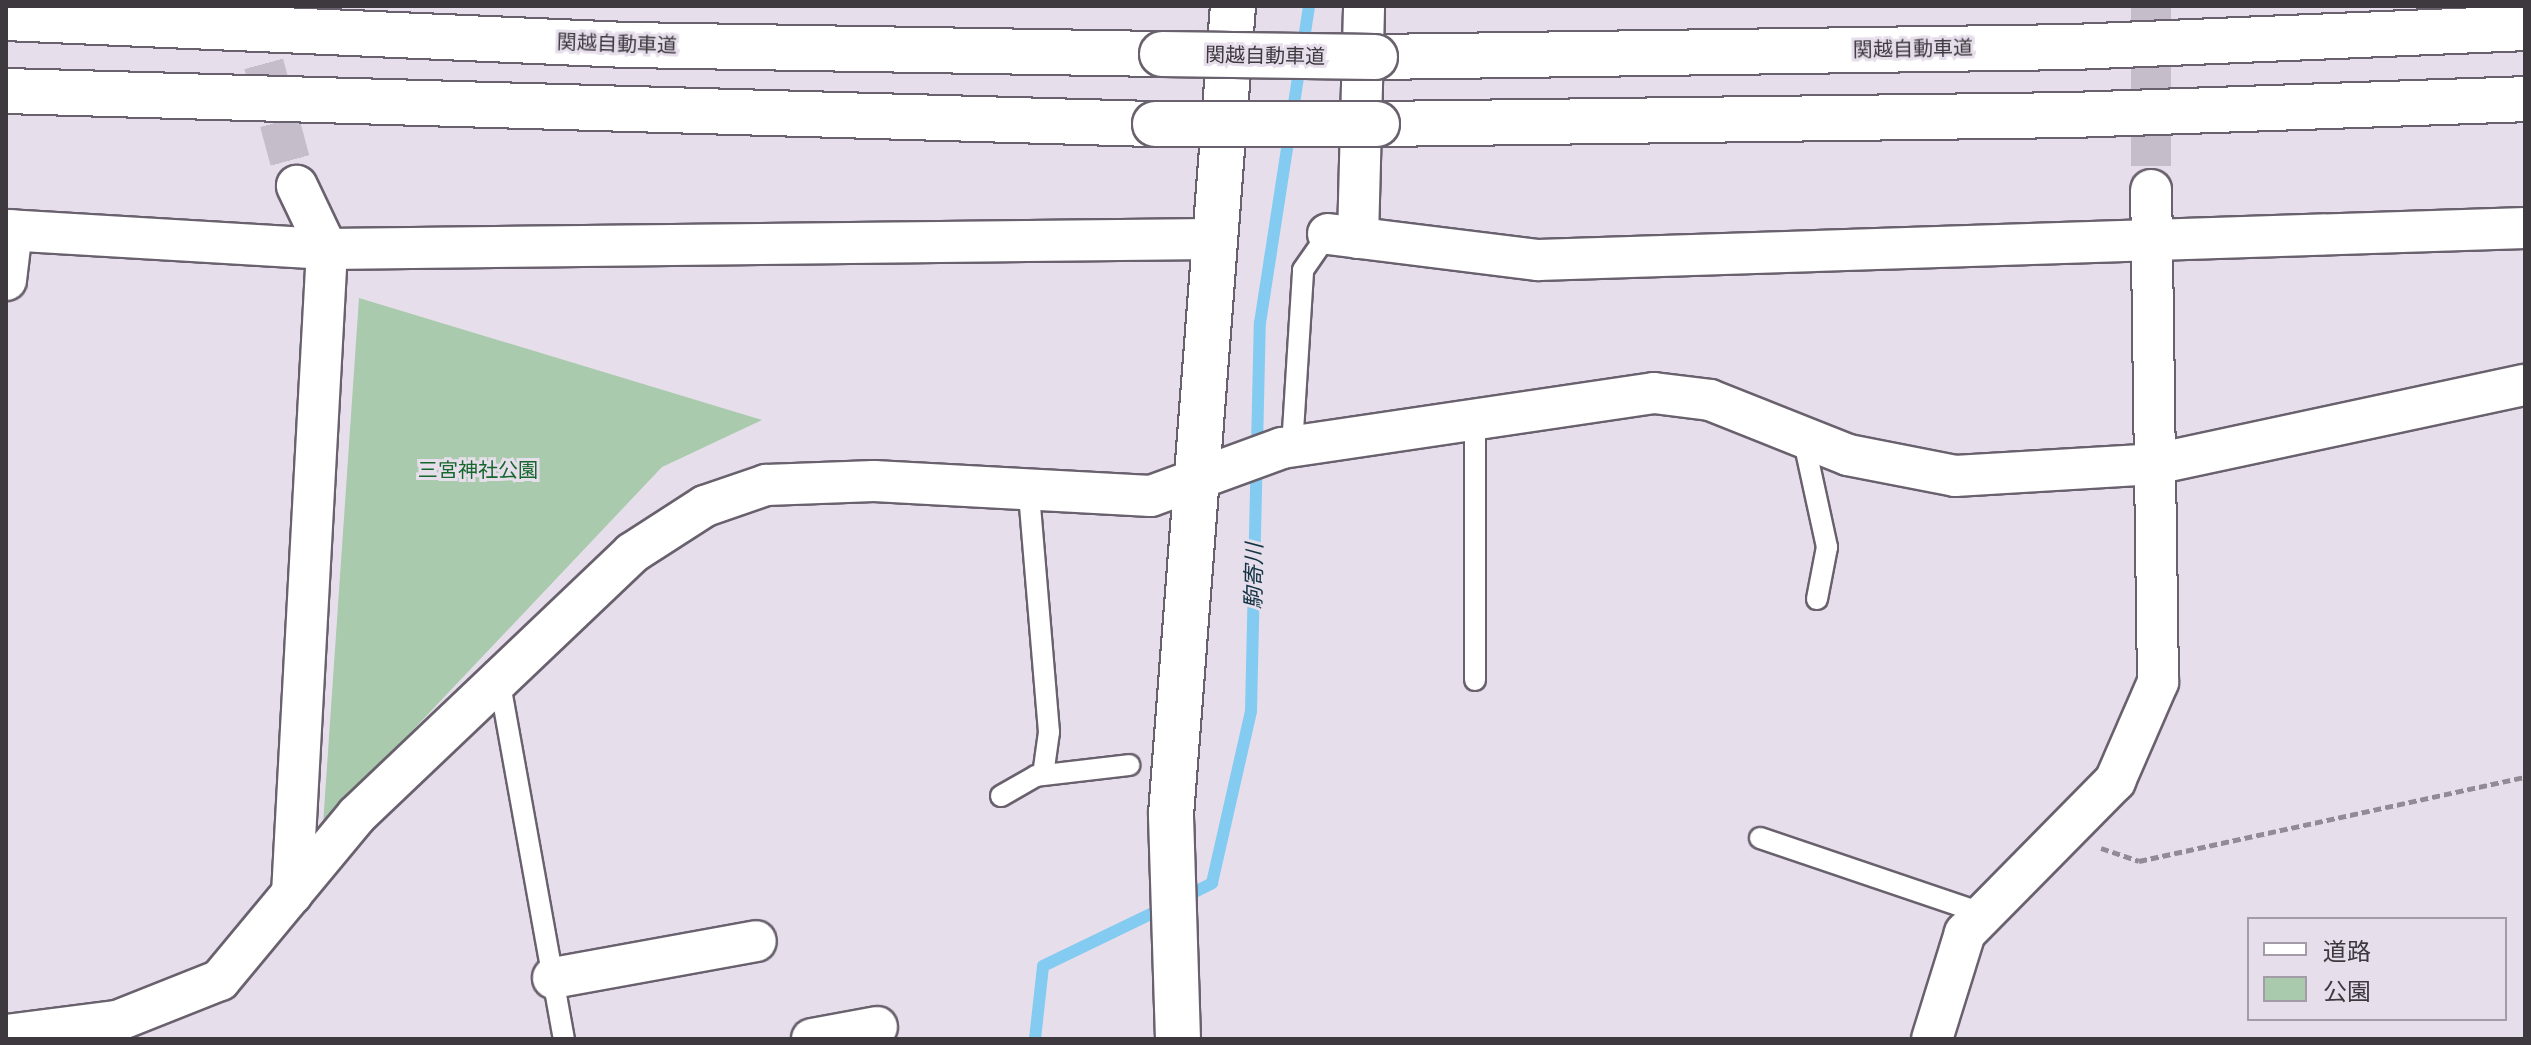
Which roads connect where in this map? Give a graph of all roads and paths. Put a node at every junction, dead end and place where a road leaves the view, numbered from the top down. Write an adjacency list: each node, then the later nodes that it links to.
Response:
1 (1233, 6): 12 (main road)
2 (1364, 6): 11 (street)
3 (6, 18): 4 (main road, 関越自動車道, bridge)
4 (2525, 28)
5 (6, 91): 6 (main road, bridge)
6 (2525, 99)
7 (297, 186): 14 (street)
8 (2151, 190): 13 (street)
9 (2525, 228): 13 (street)
10 (9, 230): 14 (street); 15 (street)
11 (1343, 236): 13 (street); 19 (lane)
12 (1212, 239): 14 (street); 21 (main road)
13 (2150, 244): 20 (street)
14 (327, 249): 32 (street)
15 (6, 280)
16 (2525, 385): 20 (street)
17 (1475, 421): 18 (street); 19 (street); 24 (lane)
18 (1803, 437): 20 (street); 23 (lane)
19 (1287, 447): 21 (street)
20 (2155, 464): 30 (street)
21 (1208, 473): 22 (street); 40 (main road)
22 (1029, 494): 25 (street); 27 (lane)
23 (1817, 599)
24 (1475, 680)
25 (500, 684): 32 (street); 35 (lane)
26 (1129, 765): 27 (lane)
27 (1043, 775): 29 (lane)
28 (2525, 777): 30 (path)
29 (1001, 796)
30 (2062, 835): 33 (street)
31 (1760, 838): 33 (lane)
32 (292, 894): 37 (street)
33 (1985, 914): 41 (street)
34 (756, 941): 35 (street)
35 (553, 978): 38 (lane)
36 (877, 1027): 39 (street)
37 (6, 1035)
38 (564, 1039)
39 (812, 1039)
40 (1178, 1039)
41 (1932, 1039)

